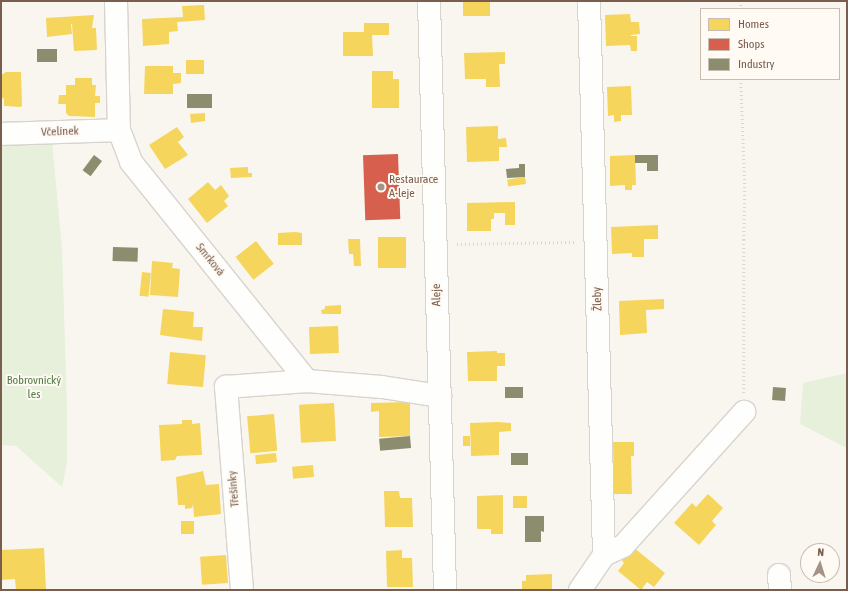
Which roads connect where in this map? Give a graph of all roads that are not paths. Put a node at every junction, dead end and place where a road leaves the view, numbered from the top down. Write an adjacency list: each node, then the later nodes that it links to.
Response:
1 (116, 1): 4 (street, Smrková)
2 (429, 1): 7 (street, Aleje)
3 (589, 1): 9 (street, Žleby)
4 (119, 130): 5 (street, Včelínek); 6 (street, Smrková)
5 (1, 134)
6 (307, 381): 7 (street); 10 (street, Třešínky)
7 (440, 396): 11 (street, Aleje)
8 (744, 412): 9 (street)
9 (604, 555): 12 (street)
10 (242, 590)
11 (445, 590)
12 (580, 590)

